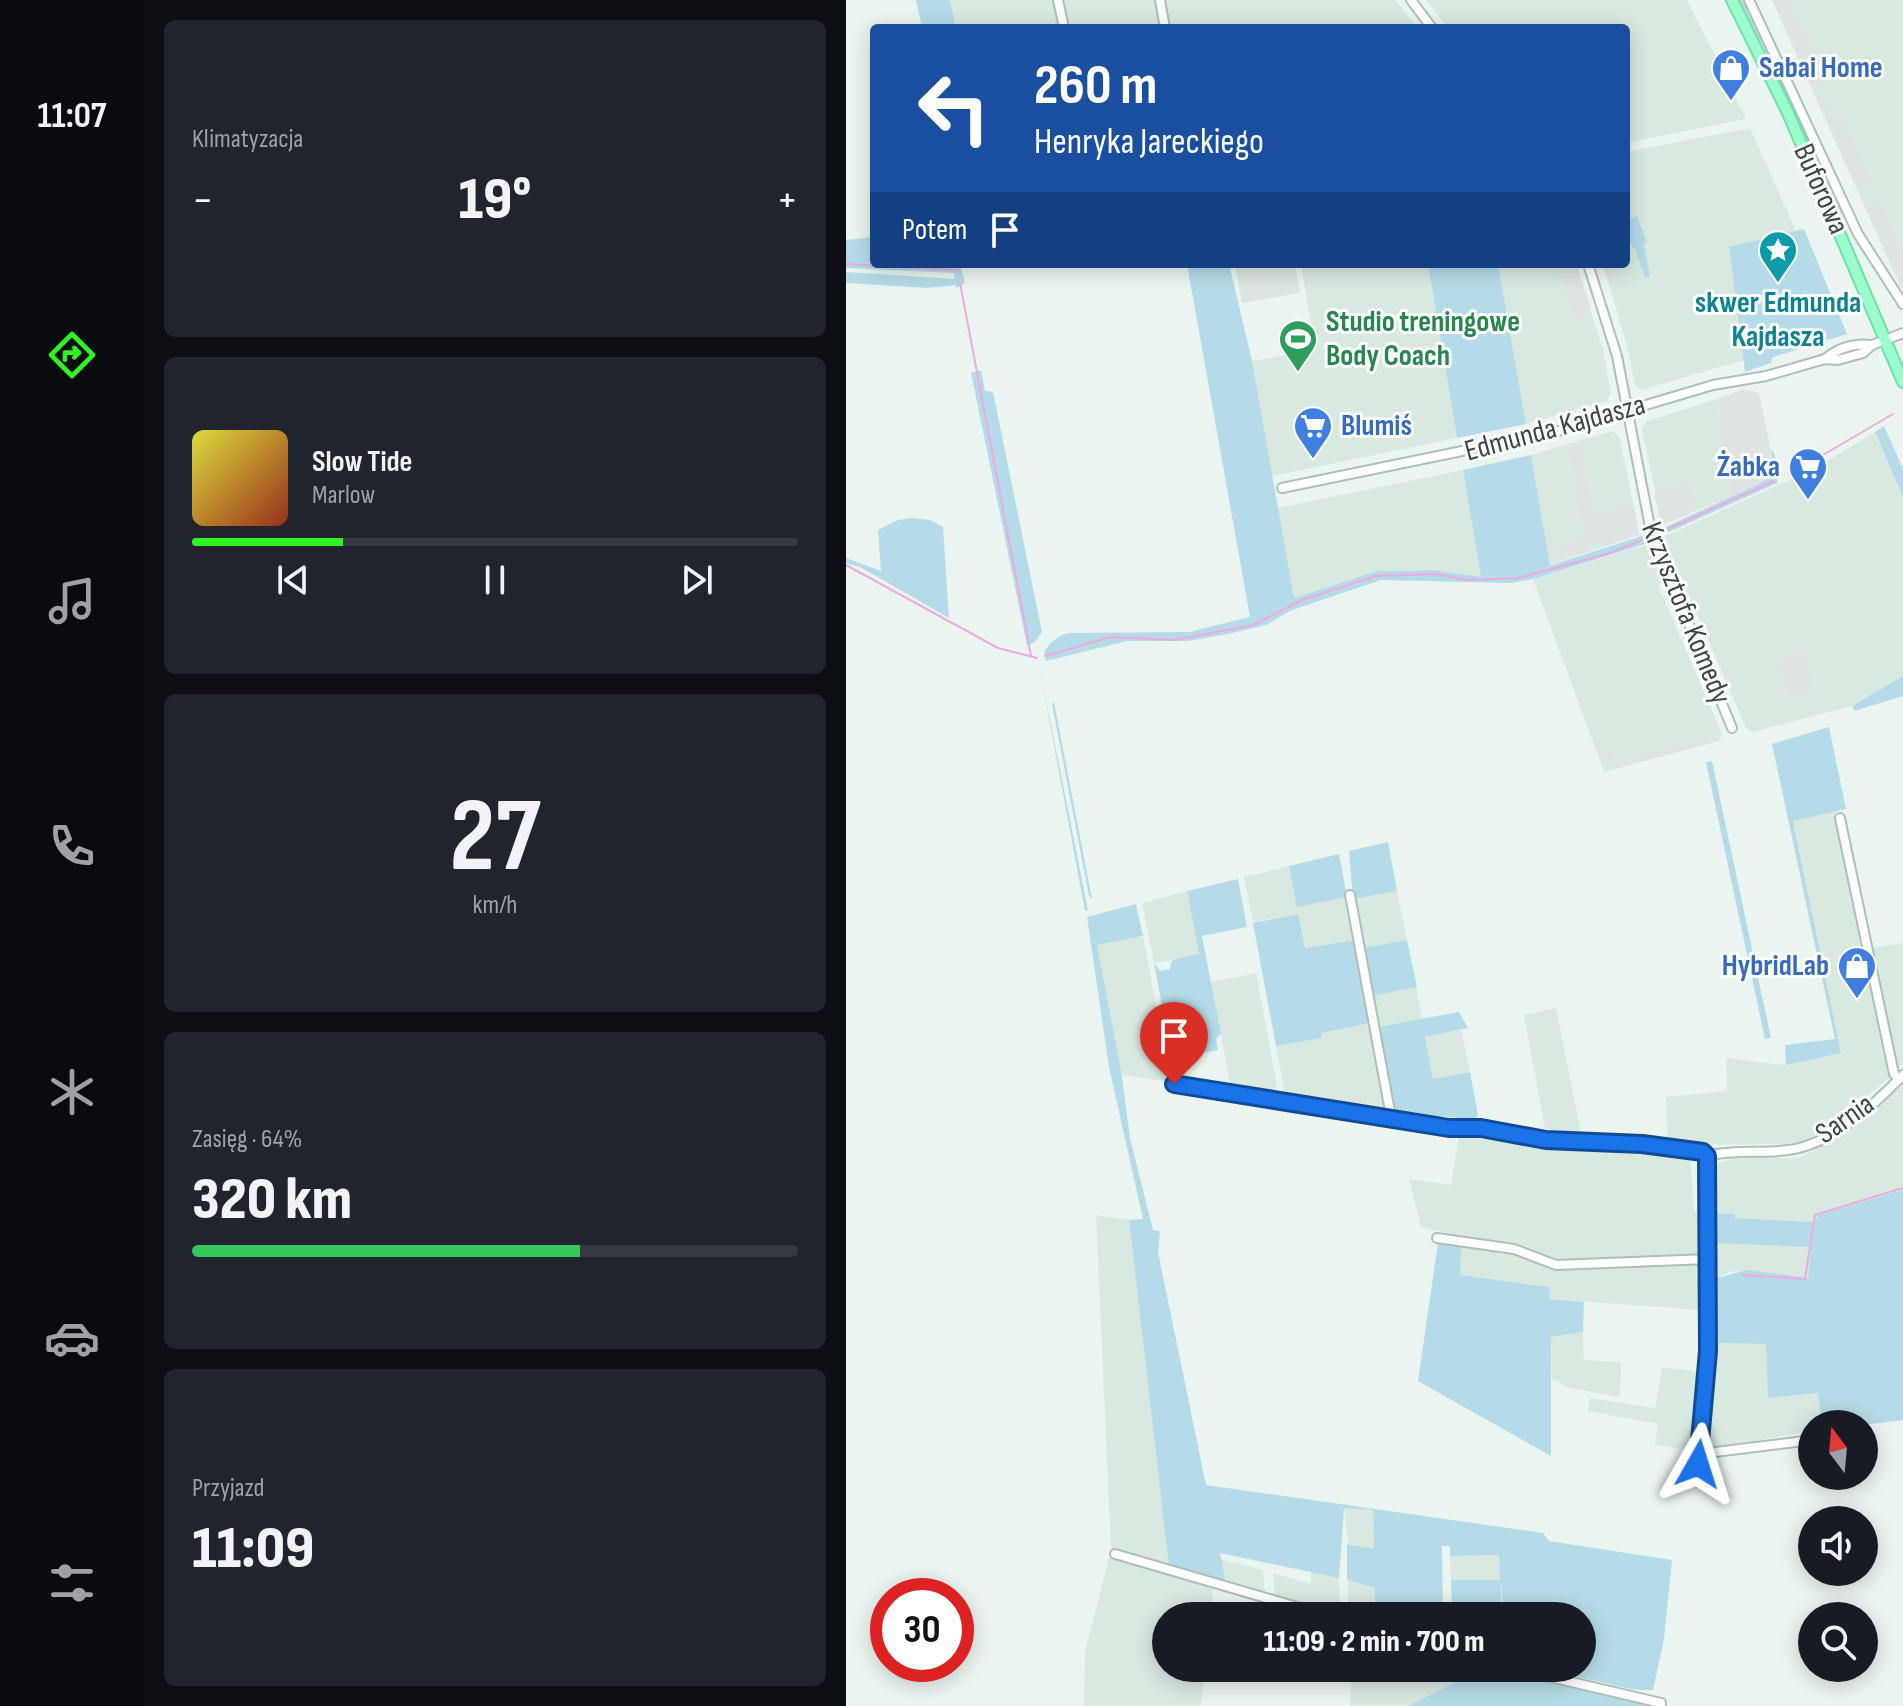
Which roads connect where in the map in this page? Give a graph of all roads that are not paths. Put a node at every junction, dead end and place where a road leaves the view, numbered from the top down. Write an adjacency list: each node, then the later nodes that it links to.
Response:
1 (1058, 0): 6 (street)
2 (1160, 0): 7 (street)
3 (1411, 0): 8 (street)
4 (1732, 0): 12 (main road, Buforowa)
5 (1749, 0): 10 (street, Buforowa)
6 (1063, 24)
7 (1164, 24)
8 (1429, 24)
9 (1589, 268): 14 (street, Krzysztofa Komedy)
10 (1903, 304)
11 (1903, 333): 12 (street, Edmunda Kajdasza)
12 (1885, 340): 13 (main road, Buforowa); 14 (street, Edmunda Kajdasza)
13 (1903, 382)
14 (1627, 410): 15 (street, Edmunda Kajdasza); 16 (street, Krzysztofa Komedy)
15 (1282, 488)
16 (1732, 728)
17 (1840, 818): 19 (street)
18 (1350, 895): 21 (street)
19 (1901, 1077): 22 (street, Sarnia)
20 (1174, 1084): 21 (street, Sarnia)
21 (1391, 1117): 22 (street, Sarnia)
22 (1707, 1156): 24 (street)
23 (1437, 1238): 24 (street)
24 (1708, 1259): 25 (street)
25 (1798, 1442)
26 (1115, 1554): 27 (street)
27 (1280, 1602)
28 (1570, 1682): 29 (street)
29 (1661, 1704)

